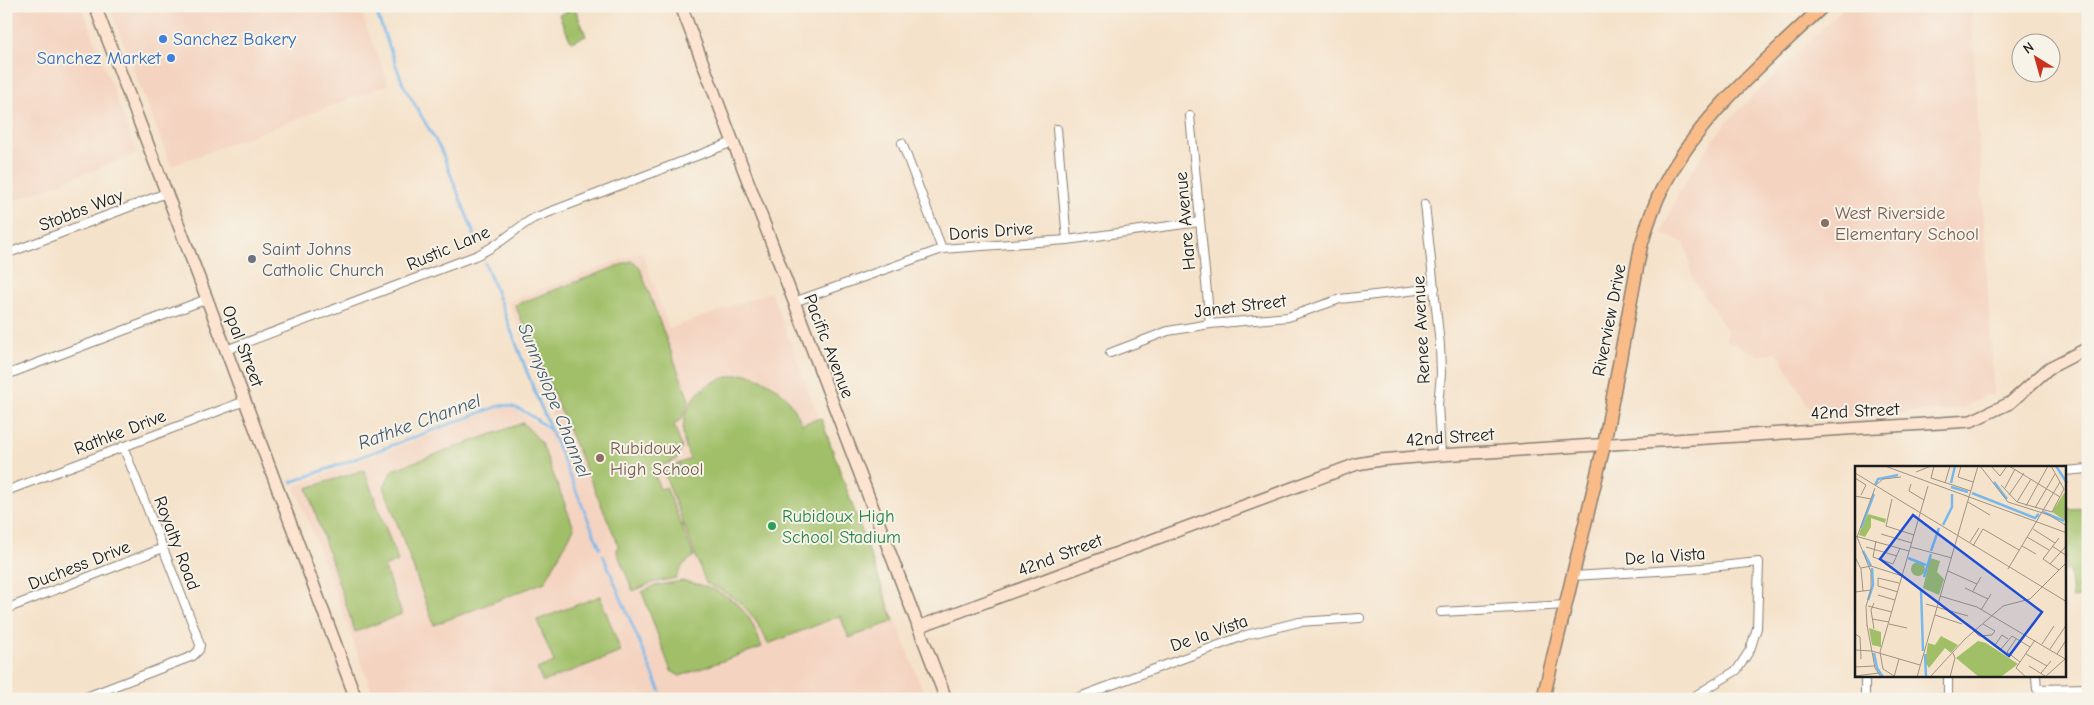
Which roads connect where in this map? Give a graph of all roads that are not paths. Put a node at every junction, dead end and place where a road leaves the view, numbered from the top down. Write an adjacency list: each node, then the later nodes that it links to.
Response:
1 (95, 6): 8 (street, Opal Street)
2 (681, 6): 6 (street, Pacific Avenue)
3 (1823, 6): 23 (main road, Riverview Drive)
4 (1190, 116): 10 (street, Hare Avenue)
5 (1058, 129): 11 (street)
6 (733, 142): 16 (street, Pacific Avenue); 19 (street, Rustic Lane)
7 (902, 143): 12 (street)
8 (166, 193): 13 (street, Stobbs Way); 15 (street, Opal Street)
9 (1425, 204): 14 (street, Renee Avenue)
10 (1199, 222): 11 (street, Doris Drive); 17 (street, Hare Avenue)
11 (1067, 240): 12 (street, Doris Drive)
12 (942, 249): 16 (street, Doris Drive)
13 (6, 254)
14 (1435, 288): 17 (street, Janet Street); 25 (street, Renee Avenue)
15 (207, 298): 19 (street, Opal Street); 21 (street)
16 (794, 302): 35 (street, Pacific Avenue)
17 (1210, 324): 20 (street, Janet Street)
18 (2088, 348): 23 (street, 42nd Street)
19 (226, 350): 22 (street, Opal Street)
20 (1110, 352)
21 (6, 375)
22 (245, 400): 24 (street, Rathke Drive); 41 (street, Opal Street)
23 (1604, 445): 25 (street, 42nd Street); 30 (main road, Riverview Drive)
24 (123, 446): 28 (street, Rathke Drive); 29 (street, Royalty Road)
25 (1440, 455): 35 (street, 42nd Street)
26 (2088, 470): 27 (street)
27 (2066, 471)
28 (6, 491)
29 (163, 548): 32 (street, Duchess Drive); 40 (street, Royalty Road)
30 (1573, 576): 31 (main road, Riverview Drive); 45 (street, De la Vista)
31 (1566, 606): 33 (street); 44 (main road, Riverview Drive)
32 (6, 609)
33 (1441, 612)
34 (1360, 618): 43 (street, De la Vista)
35 (918, 627): 42 (street, Pacific Avenue)
36 (1865, 678): 46 (street)
37 (1948, 678): 47 (street)
38 (2036, 678): 39 (street)
39 (2088, 688)
40 (81, 699)
41 (356, 699)
42 (946, 699)
43 (1074, 699)
44 (1543, 699)
45 (1690, 699)
46 (1865, 699)
47 (1934, 699)

